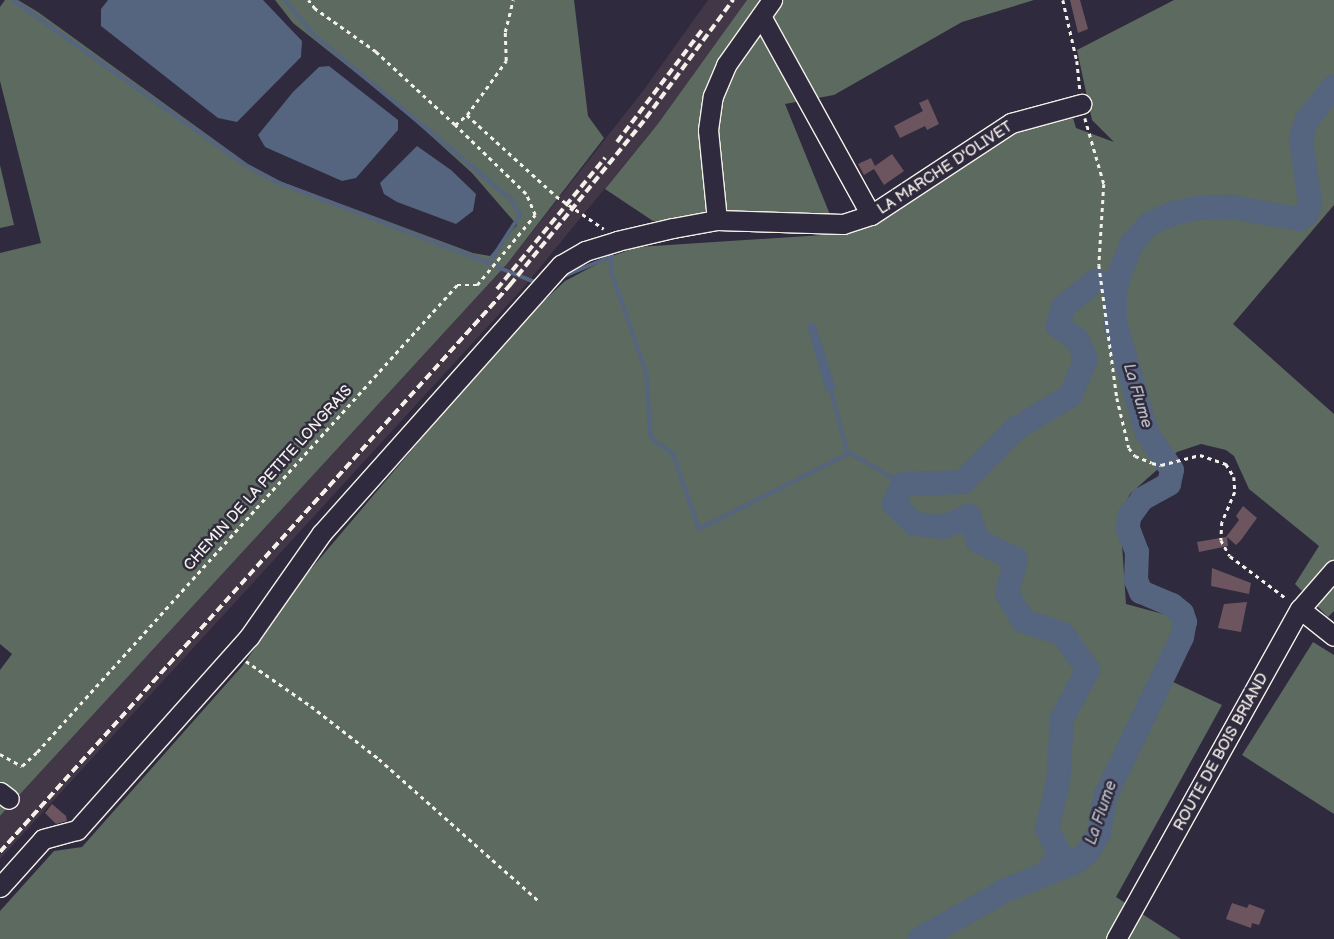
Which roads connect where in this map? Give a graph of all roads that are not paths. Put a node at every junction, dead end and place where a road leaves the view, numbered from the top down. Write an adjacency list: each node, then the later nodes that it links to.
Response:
1 (772, 0): 2 (street)
2 (761, 16): 4 (street); 5 (street)
3 (1081, 104): 4 (street, LA MARCHE D'OLIVET)
4 (871, 215): 5 (street, LA MARCHE D'OLIVET)
5 (717, 220): 9 (street, LA MARCHE D'OLIVET)
6 (1334, 570): 7 (street, ROUTE DE BOIS BRIAND)
7 (1300, 609): 8 (street); 10 (street, ROUTE DE BOIS BRIAND)
8 (1334, 636)
9 (3, 884)
10 (1116, 939)

